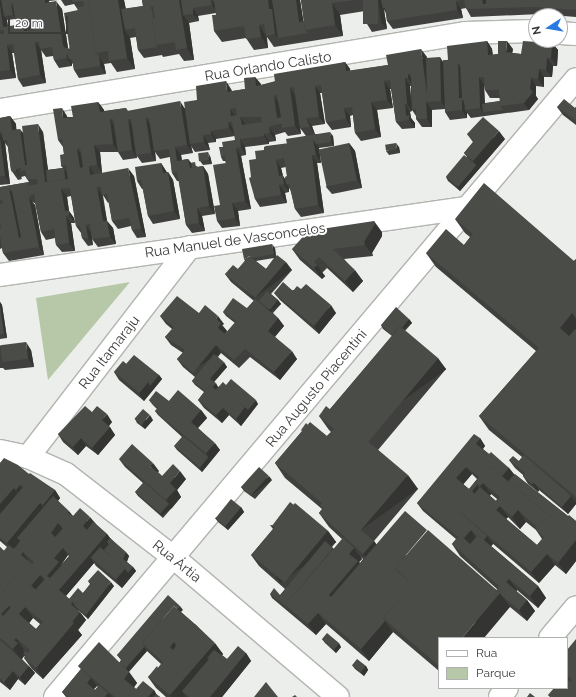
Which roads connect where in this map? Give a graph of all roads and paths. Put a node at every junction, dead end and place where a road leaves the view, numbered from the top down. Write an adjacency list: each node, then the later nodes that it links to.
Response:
1 (528, 31): 3 (street, Rua Orlando Calisto)
2 (576, 79): 4 (street, Rua Augusto Piacentini)
3 (0, 110)
4 (469, 207): 5 (street, Rua Manuel de Vasconcelos); 9 (street, Rua Augusto Piacentini)
5 (190, 247): 6 (street, Rua Manuel de Vasconcelos); 8 (street, Rua Itamaraju)
6 (0, 275)
7 (0, 451): 8 (street, Rua Ártia)
8 (28, 457): 9 (street, Rua Ártia)
9 (173, 557): 13 (street, Rua Augusto Piacentini); 14 (street, Rua Ártia)
10 (576, 607): 11 (street)
11 (551, 637)
12 (507, 689): 15 (street)
13 (55, 697)
14 (338, 697)
15 (500, 697)

